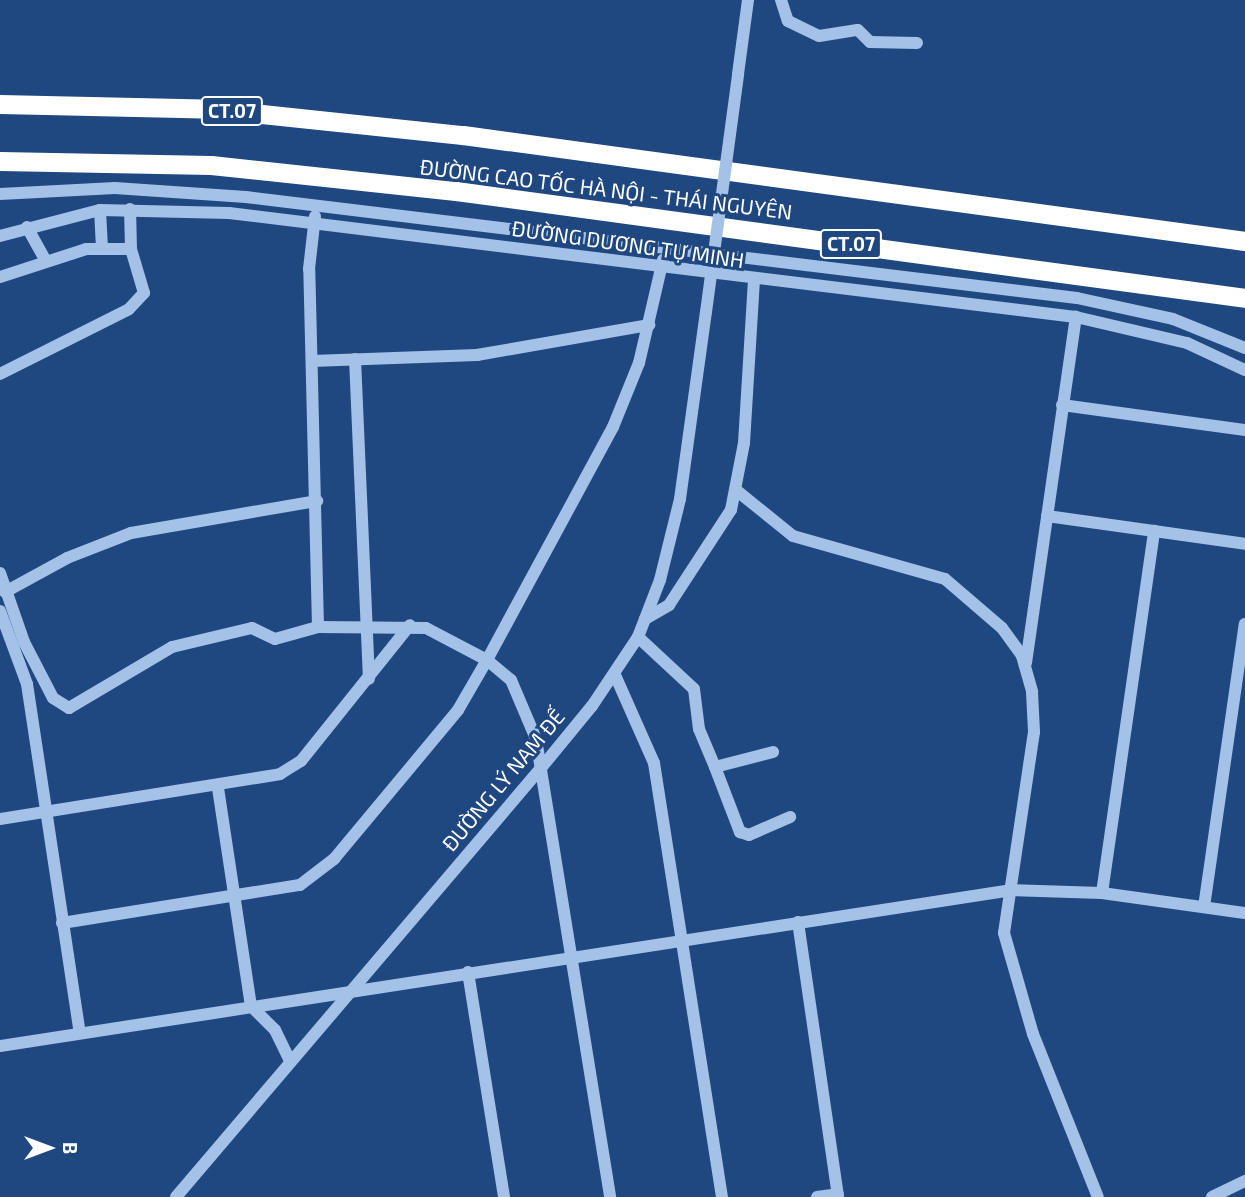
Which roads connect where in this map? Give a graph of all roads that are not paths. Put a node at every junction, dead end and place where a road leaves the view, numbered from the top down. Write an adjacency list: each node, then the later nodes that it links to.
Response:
1 (747, 0): 39 (street, ĐƯỜNG LÝ NAM ĐẾ, bridge)
2 (781, 0): 3 (street)
3 (916, 43)
4 (0, 104): 13 (highway, ĐƯỜNG CAO TỐC HÀ NỘI - THÁI NGUYÊN / CT.07)
5 (0, 161): 21 (highway, ĐƯỜNG CAO TỐC HÀ NỘI - THÁI NGUYÊN / CT.07)
6 (0, 194): 7 (street, ĐƯỜNG DƯƠNG TỰ MINH)
7 (316, 208): 10 (street); 15 (street, ĐƯỜNG DƯƠNG TỰ MINH)
8 (130, 209): 9 (street, ĐƯỜNG DƯƠNG TỰ MINH); 10 (street, ĐƯỜNG DƯƠNG TỰ MINH); 16 (street)
9 (100, 210): 11 (street, ĐƯỜNG DƯƠNG TỰ MINH); 14 (street)
10 (314, 224): 18 (street, ĐƯỜNG DƯƠNG TỰ MINH); 26 (street)
11 (27, 227): 12 (street, ĐƯỜNG DƯƠNG TỰ MINH); 17 (street)
12 (0, 236)
13 (1245, 241)
14 (102, 248): 16 (street); 17 (street)
15 (665, 249): 18 (street); 24 (street, ĐƯỜNG DƯƠNG TỰ MINH)
16 (131, 250): 28 (street)
17 (46, 261): 19 (street)
18 (662, 266): 20 (street, ĐƯỜNG DƯƠNG TỰ MINH); 23 (street)
19 (0, 277)
20 (754, 281): 22 (street, ĐƯỜNG DƯƠNG TỰ MINH); 31 (street)
21 (1245, 298)
22 (1076, 317): 27 (street, ĐƯỜNG DƯƠNG TỰ MINH); 29 (street)
23 (649, 325): 25 (street); 45 (street)
24 (1245, 348)
25 (355, 359): 26 (street); 40 (street)
26 (312, 361): 32 (street)
27 (1245, 370)
28 (0, 374)
29 (1062, 405): 30 (street); 33 (street)
30 (1245, 430)
31 (736, 490): 39 (street); 46 (street)
32 (317, 501): 37 (street); 43 (street)
33 (1047, 516): 34 (street); 46 (street)
34 (1154, 531): 35 (street); 57 (street)
35 (1245, 544)
36 (0, 574): 37 (street)
37 (5, 592): 43 (street)
38 (0, 611): 53 (street)
39 (645, 619): 44 (street, ĐƯỜNG LÝ NAM ĐẾ)
40 (366, 624): 42 (street); 43 (street); 48 (street)
41 (1245, 624): 59 (street)
42 (410, 625): 45 (street); 48 (street)
43 (318, 627)
44 (638, 637): 47 (street, ĐƯỜNG LÝ NAM ĐẾ); 50 (street)
45 (487, 660): 51 (street); 58 (street)
46 (1026, 667): 56 (street)
47 (615, 675): 51 (street, ĐƯỜNG LÝ NAM ĐẾ); 63 (street)
48 (369, 680): 52 (street)
49 (774, 752): 50 (street)
50 (715, 767): 54 (street)
51 (541, 768): 64 (street); 66 (street, ĐƯỜNG LÝ NAM ĐẾ)
52 (218, 788): 53 (street); 58 (street)
53 (44, 811): 55 (street); 62 (street)
54 (790, 817)
55 (0, 819)
56 (1012, 890): 57 (street); 61 (street); 78 (street)
57 (1102, 893): 59 (street)
58 (236, 894): 62 (street); 67 (street)
59 (1204, 907): 60 (street)
60 (1245, 913)
61 (798, 922): 63 (street); 72 (street)
62 (62, 923): 68 (street)
63 (680, 940): 64 (street); 76 (street)
64 (571, 956): 65 (street); 75 (street)
65 (468, 972): 66 (street); 74 (street)
66 (351, 989): 67 (street); 70 (street, ĐƯỜNG LÝ NAM ĐẾ)
67 (251, 1006): 68 (street); 70 (street)
68 (80, 1033): 69 (street)
69 (0, 1046)
70 (290, 1061): 73 (street, ĐƯỜNG LÝ NAM ĐẾ)
71 (1245, 1181): 79 (street)
72 (838, 1195): 77 (street)
73 (176, 1197)
74 (504, 1197)
75 (610, 1197)
76 (722, 1197)
77 (817, 1197)
78 (1098, 1197)
79 (1212, 1197)

